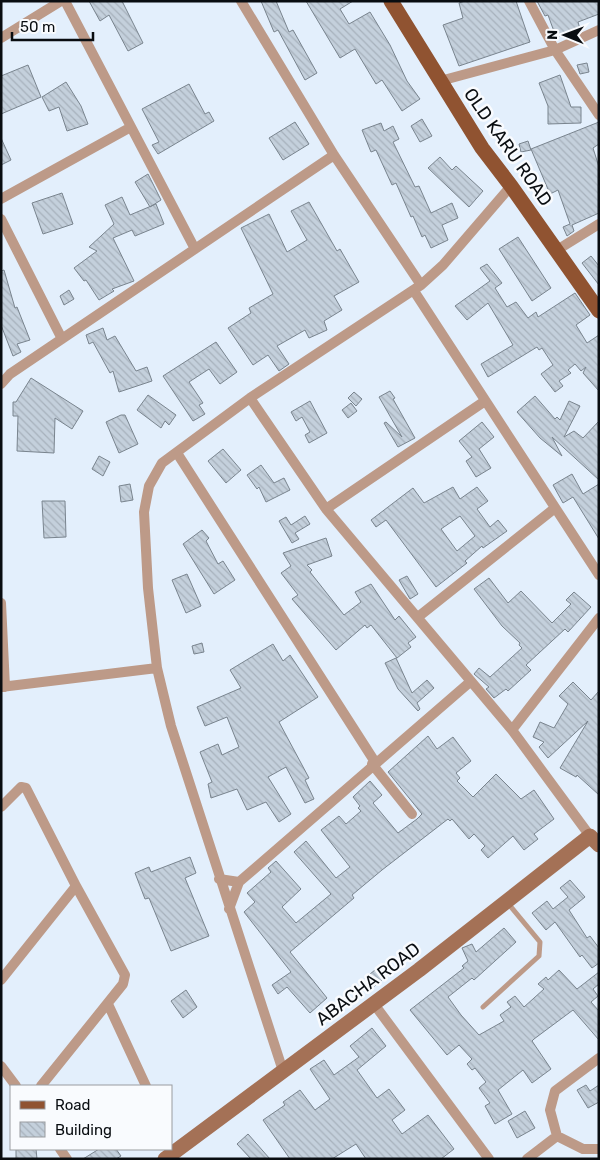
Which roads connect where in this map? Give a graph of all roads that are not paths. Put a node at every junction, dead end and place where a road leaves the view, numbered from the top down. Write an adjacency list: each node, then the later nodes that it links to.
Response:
1 (63, 1): 6 (street); 10 (street)
2 (241, 1): 11 (street)
3 (391, 1): 8 (main road, OLD KARU ROAD)
4 (529, 1): 7 (street)
5 (599, 30): 7 (street)
6 (1, 38)
7 (554, 50): 8 (street); 9 (street)
8 (440, 81): 12 (main road, OLD KARU ROAD)
9 (599, 115)
10 (131, 127): 13 (street); 16 (street)
11 (334, 155): 16 (street); 18 (street)
12 (511, 186): 17 (main road, OLD KARU ROAD); 18 (street)
13 (1, 199)
14 (1, 219): 20 (street)
15 (599, 224): 17 (street)
16 (195, 249): 20 (street)
17 (557, 250): 19 (main road, OLD KARU ROAD)
18 (418, 288): 22 (street); 23 (street)
19 (599, 311)
20 (62, 339): 21 (street)
21 (1, 384)
22 (250, 398): 24 (street); 26 (street)
23 (486, 401): 25 (street); 26 (street)
24 (177, 452): 32 (street); 36 (street)
25 (555, 508): 27 (street); 29 (street)
26 (326, 509): 29 (street)
27 (599, 575)
28 (1, 603): 34 (street)
29 (418, 617): 33 (street)
30 (599, 618): 31 (street)
31 (595, 631): 35 (street)
32 (157, 668): 34 (street); 40 (street)
33 (470, 682): 35 (street); 36 (street)
34 (3, 687)
35 (512, 730): 39 (street)
36 (374, 763): 38 (street); 41 (street)
37 (1, 807): 42 (street)
38 (412, 814)
39 (594, 840): 43 (street, ABACHA ROAD)
40 (219, 879): 41 (street); 44 (street)
41 (239, 882): 44 (street)
42 (76, 886): 45 (street); 46 (street)
43 (507, 901): 47 (street, ABACHA ROAD); 48 (lane)
44 (229, 909): 51 (street)
45 (1, 980)
46 (108, 1004): 53 (street); 54 (street)
47 (374, 1004): 51 (street, ABACHA ROAD); 58 (street)
48 (483, 1007)
49 (599, 1058): 55 (street)
50 (1, 1066): 52 (street)
51 (283, 1071): 56 (street, ABACHA ROAD)
52 (15, 1085)
53 (42, 1085)
54 (146, 1085)
55 (557, 1136): 57 (street); 59 (street)
56 (172, 1149)
57 (599, 1149)
58 (489, 1159)
59 (527, 1159)

